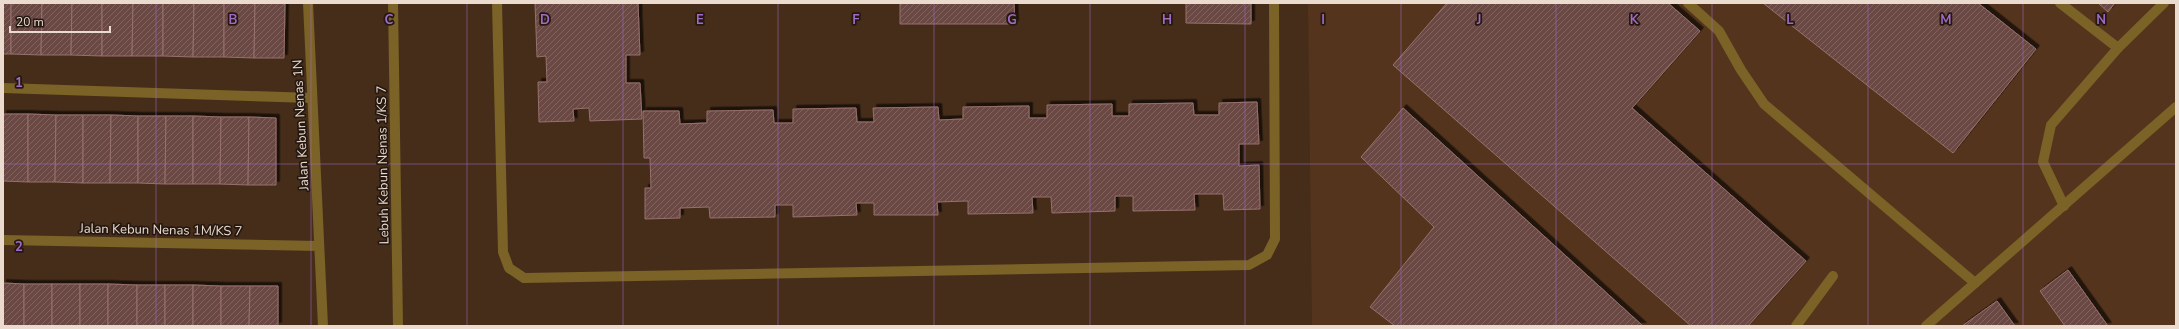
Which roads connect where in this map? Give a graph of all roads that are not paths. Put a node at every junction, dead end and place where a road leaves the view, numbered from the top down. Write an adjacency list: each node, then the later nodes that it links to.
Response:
1 (308, 3): 10 (street, Jalan Kebun Nenas 1N)
2 (393, 3): 18 (street, Lebuh Kebun Nenas 1/KS 7)
3 (496, 3): 4 (street)
4 (1274, 3)
5 (1688, 3): 16 (street)
6 (2060, 3): 8 (street)
7 (2164, 3): 8 (street)
8 (2118, 48): 12 (street)
9 (3, 88): 10 (street)
10 (312, 98): 14 (street, Jalan Kebun Nenas 1N)
11 (2176, 107): 12 (street)
12 (2064, 206): 16 (street)
13 (3, 240): 14 (street, Jalan Kebun Nenas 1M/KS 7)
14 (319, 246): 17 (street, Jalan Kebun Nenas 1N)
15 (1833, 276): 19 (street)
16 (1976, 283): 20 (street)
17 (323, 326)
18 (398, 326)
19 (1796, 326)
20 (1926, 326)

